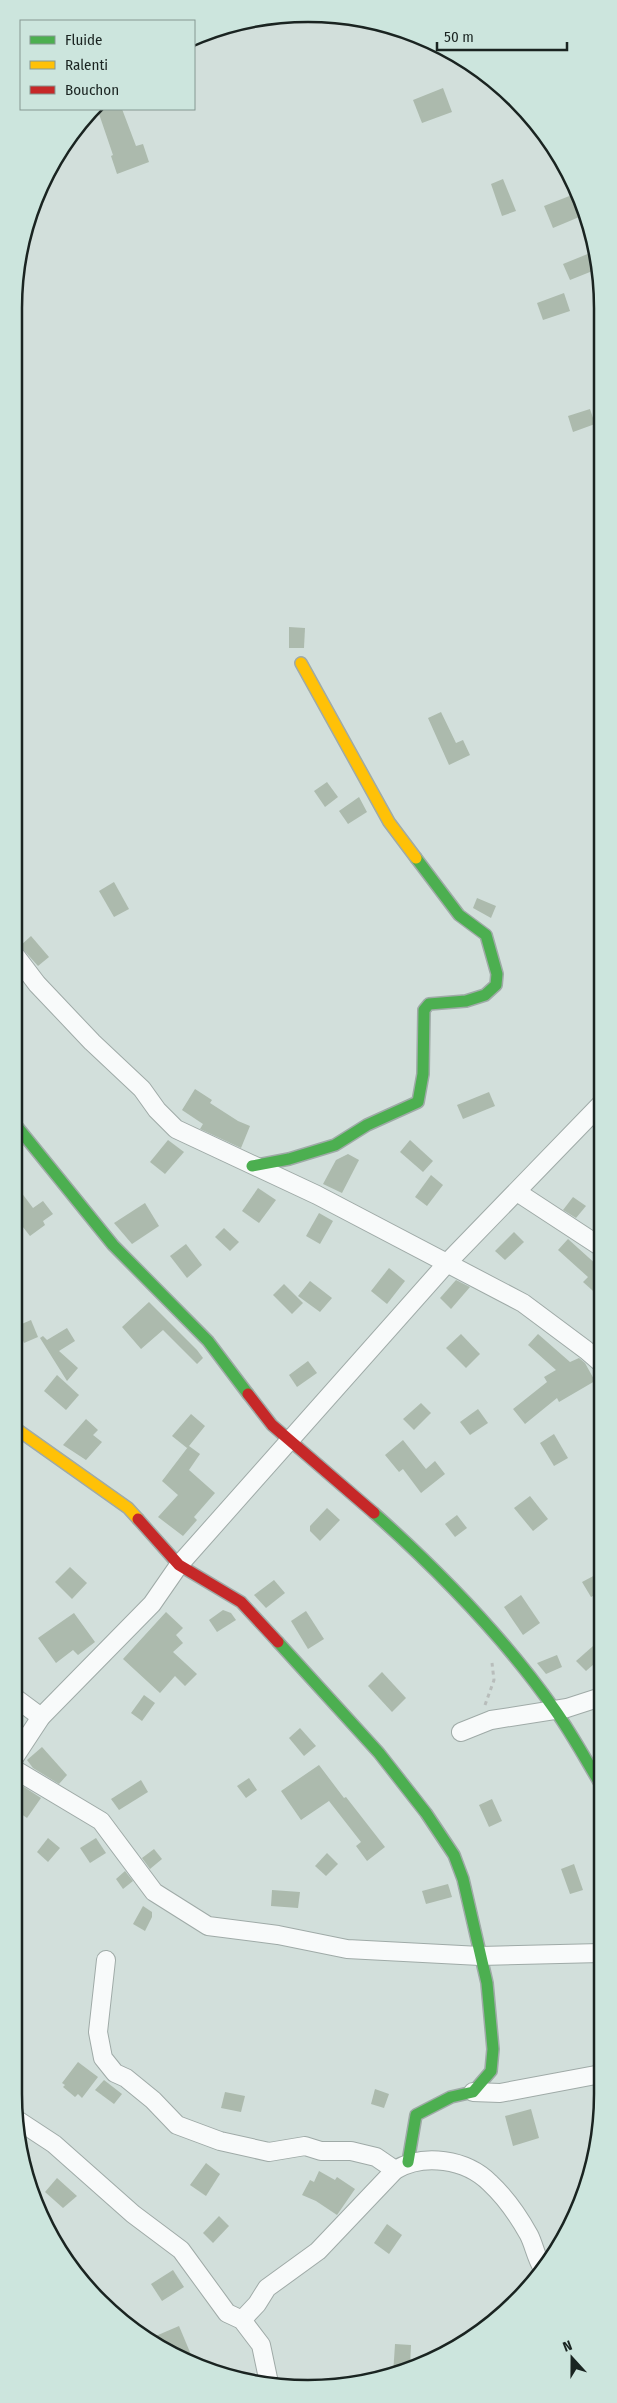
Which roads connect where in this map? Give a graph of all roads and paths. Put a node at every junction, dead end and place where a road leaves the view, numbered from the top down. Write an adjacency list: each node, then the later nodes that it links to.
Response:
1 (301, 662): 5 (street)
2 (22, 964): 5 (street)
3 (594, 1111): 6 (street)
4 (22, 1133): 11 (street)
5 (252, 1166): 8 (street)
6 (517, 1192): 7 (street); 8 (street)
7 (594, 1242)
8 (448, 1262): 9 (street); 11 (street)
9 (594, 1358)
10 (22, 1433): 12 (street)
11 (291, 1440): 12 (street); 13 (street)
12 (179, 1565): 17 (street); 24 (street)
13 (505, 1645): 16 (street); 18 (path)
14 (594, 1699): 16 (street)
15 (22, 1703): 17 (street)
16 (555, 1710): 18 (street); 22 (street)
17 (41, 1717): 20 (street)
18 (482, 1724): 19 (street)
19 (461, 1732)
20 (22, 1746)
21 (22, 1774): 24 (street)
22 (594, 1774)
23 (594, 1953): 24 (street)
24 (480, 1956): 27 (street)
25 (106, 1960): 29 (street)
26 (594, 2075): 27 (street)
27 (473, 2092): 29 (street)
28 (24, 2124): 31 (street)
29 (401, 2166): 30 (street); 31 (street)
30 (540, 2262)
31 (242, 2320): 32 (street)
32 (262, 2376)

